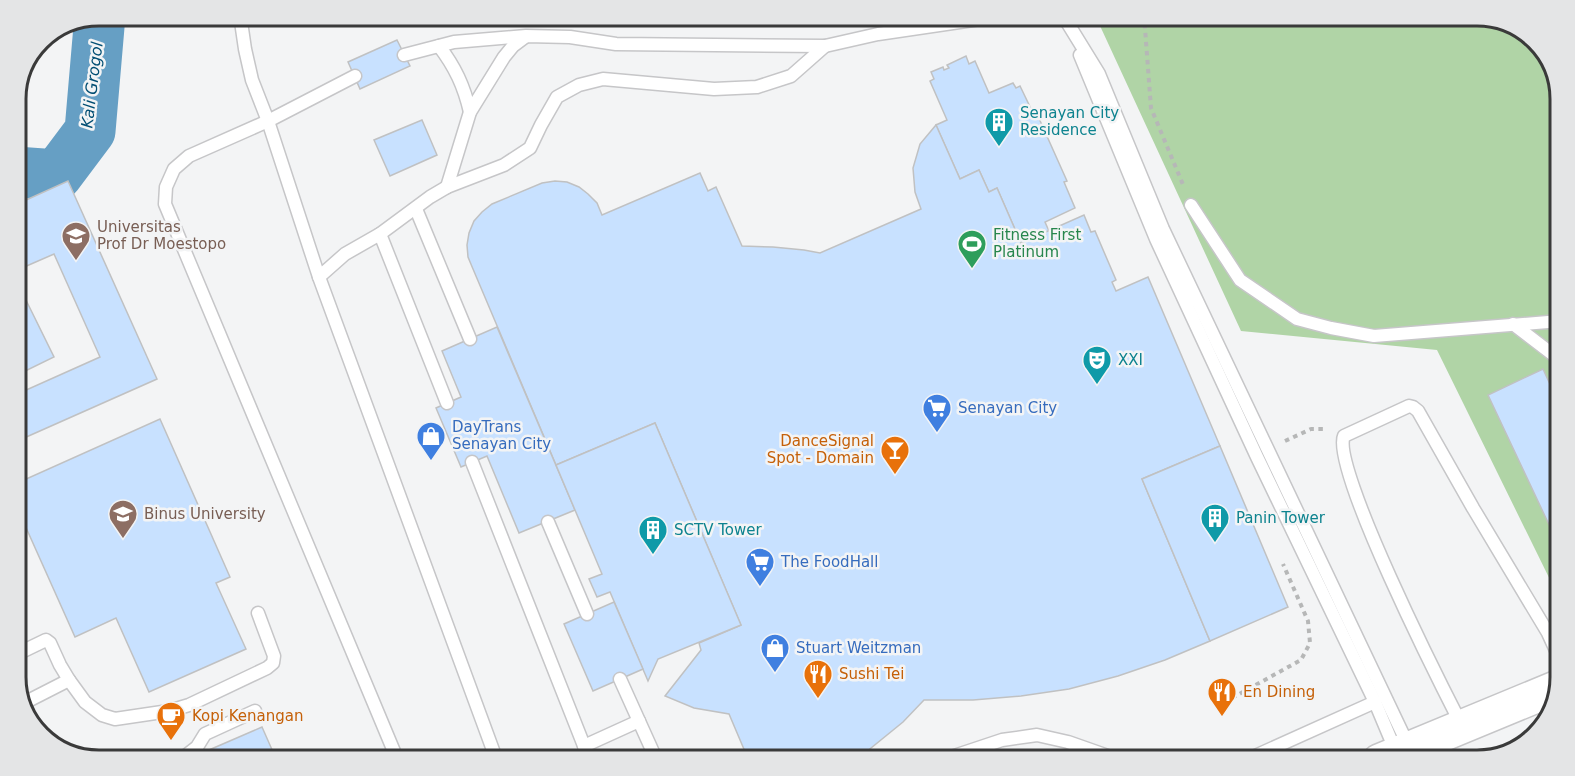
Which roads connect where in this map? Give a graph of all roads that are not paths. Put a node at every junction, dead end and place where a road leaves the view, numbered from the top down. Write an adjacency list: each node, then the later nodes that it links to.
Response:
1 (242, 26): 11 (lane)
2 (932, 26): 7 (lane)
3 (1065, 26): 32 (lane)
4 (1067, 26): 46 (lane)
5 (526, 36): 6 (lane); 7 (lane); 10 (lane)
6 (439, 46): 8 (lane); 10 (lane)
7 (825, 46): 12 (lane)
8 (404, 55)
9 (355, 76): 11 (lane)
10 (470, 112): 12 (lane)
11 (268, 122): 16 (lane); 38 (lane)
12 (447, 187): 14 (lane)
13 (1191, 205): 18 (lane)
14 (416, 209): 15 (lane); 19 (lane)
15 (380, 234): 16 (lane); 21 (lane)
16 (319, 277): 39 (lane)
17 (1549, 322): 18 (lane)
18 (1513, 324): 20 (lane)
19 (470, 339)
20 (1549, 352)
21 (447, 403)
22 (472, 462): 36 (lane)
23 (548, 522): 25 (lane)
24 (258, 614): 29 (lane)
25 (587, 614)
26 (1550, 637): 35 (lane)
27 (26, 650): 29 (lane)
28 (620, 679): 34 (lane)
29 (69, 680): 31 (lane)
30 (1548, 691): 35 (main road)
31 (29, 700)
32 (1375, 702): 44 (lane); 45 (lane)
33 (255, 711): 37 (lane)
34 (639, 721): 36 (lane); 41 (lane)
35 (1462, 726): 47 (main road)
36 (584, 746): 40 (lane)
37 (193, 750)
38 (393, 750)
39 (493, 750)
40 (586, 750)
41 (652, 750)
42 (972, 750): 43 (lane)
43 (1091, 750)
44 (1268, 750)
45 (1393, 750)
46 (1393, 750)
47 (1405, 750)

